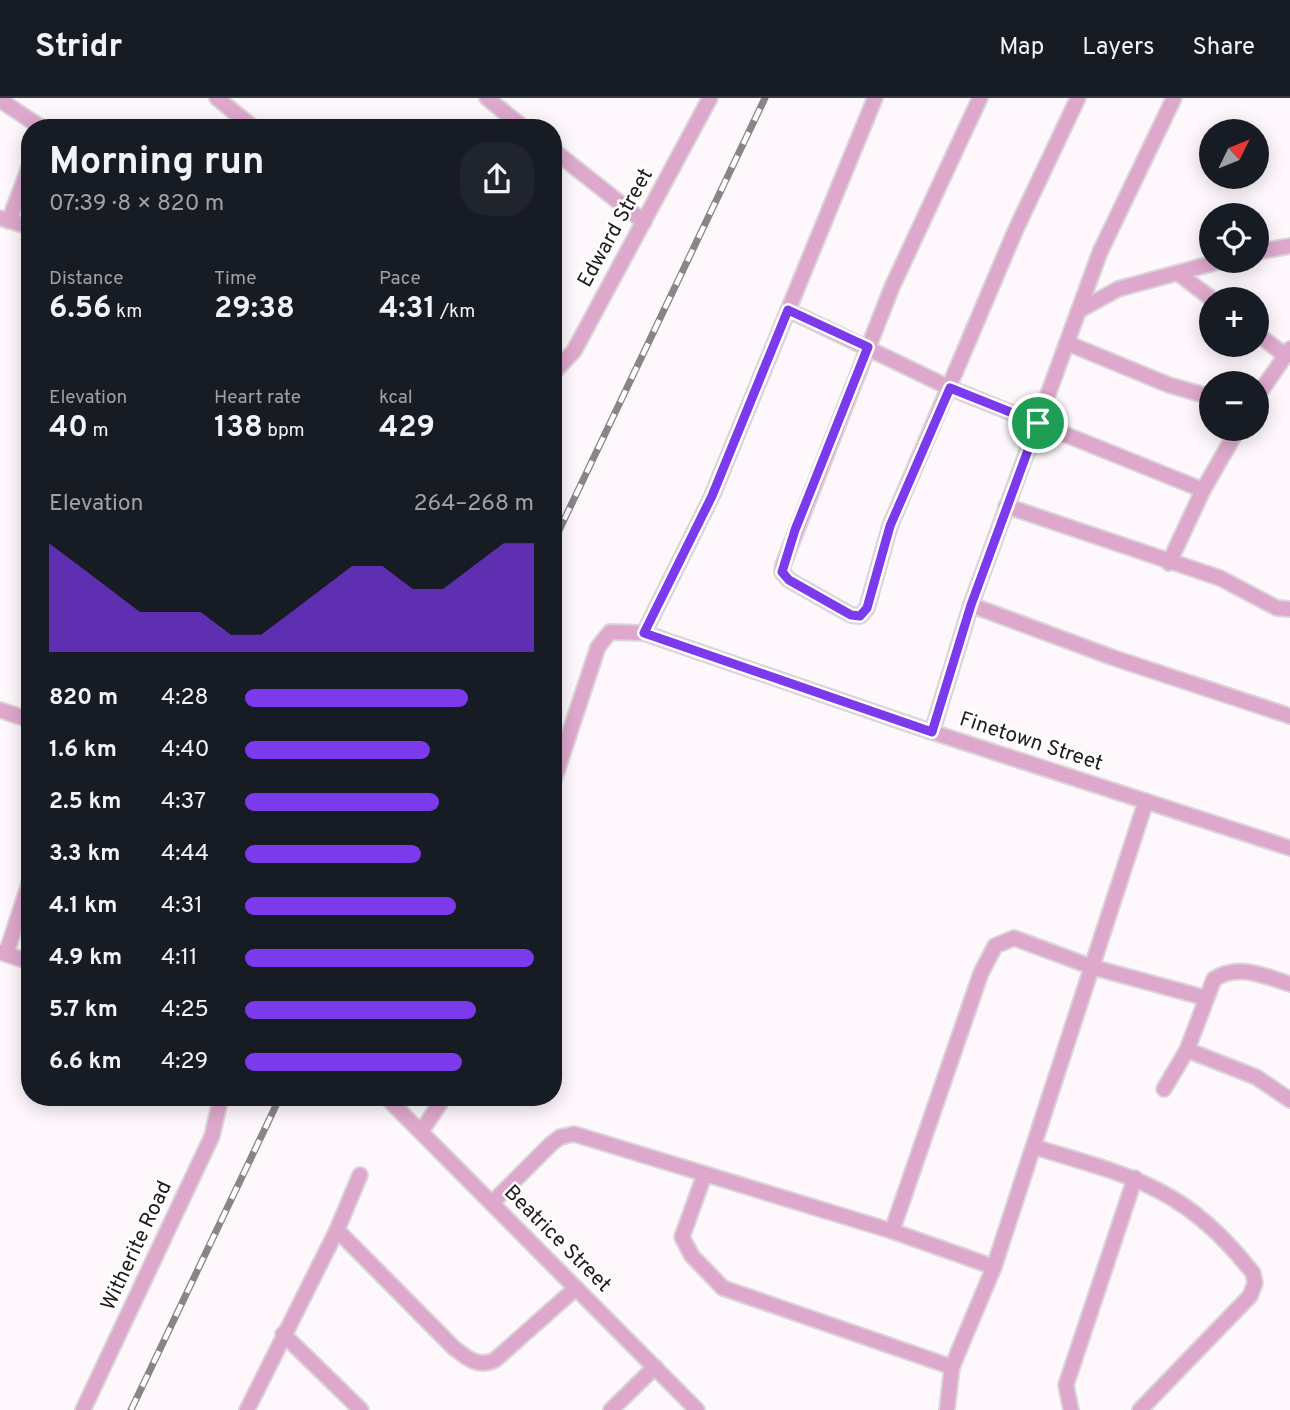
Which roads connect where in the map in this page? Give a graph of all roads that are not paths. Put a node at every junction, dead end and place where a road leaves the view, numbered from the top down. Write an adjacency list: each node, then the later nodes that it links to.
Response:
1 (217, 98): 10 (street)
2 (486, 98): 11 (street)
3 (710, 98): 15 (street, Edward Street)
4 (875, 98): 22 (street)
5 (980, 98): 25 (street)
6 (1078, 98): 29 (street)
7 (1174, 98): 21 (street)
8 (0, 100): 9 (street)
9 (28, 119)
10 (243, 119)
11 (513, 119)
12 (562, 157): 15 (street)
13 (21, 184): 14 (street)
14 (5, 219)
15 (644, 222): 27 (street, Edward Street)
16 (1290, 246): 17 (street)
17 (1269, 250)
18 (1199, 268): 19 (street)
19 (1179, 274): 20 (street); 21 (street)
20 (1199, 289)
21 (1082, 309): 24 (street)
22 (788, 310): 25 (street); 38 (street)
23 (1269, 341): 26 (street)
24 (1067, 343): 30 (street); 31 (street)
25 (868, 347): 29 (street); 29 (street)
26 (1288, 352): 28 (street)
27 (562, 368)
28 (1269, 379)
29 (950, 388): 31 (street)
30 (1199, 393)
31 (1038, 423): 33 (street); 34 (street)
32 (1231, 441): 33 (street)
33 (1203, 490): 35 (street)
34 (1006, 506): 35 (street); 36 (street)
35 (1169, 563): 37 (street)
36 (971, 605): 40 (street); 42 (street)
37 (1290, 609)
38 (644, 633): 42 (street, Finetown Street); 43 (street, Finetown Street)
39 (0, 710): 41 (street)
40 (1290, 716)
41 (21, 717)
42 (932, 732): 44 (street, Finetown Street)
43 (562, 756)
44 (1146, 801): 45 (street, Finetown Street); 49 (street)
45 (1290, 848)
46 (21, 905): 47 (street)
47 (3, 953): 48 (street)
48 (21, 959)
49 (1092, 967): 51 (street); 59 (street); 65 (street)
50 (1290, 984): 51 (street)
51 (1206, 998): 52 (street)
52 (1187, 1050): 53 (street); 54 (street)
53 (1164, 1089)
54 (1290, 1100)
55 (219, 1106): 71 (street, Witherite Road)
56 (395, 1106): 58 (street, Beatrice Street)
57 (437, 1106): 58 (street)
58 (421, 1132): 63 (street, Beatrice Street)
59 (1034, 1147): 62 (street); 66 (street)
60 (360, 1175): 64 (street)
61 (704, 1176): 63 (street); 65 (street); 70 (street)
62 (1135, 1178): 77 (street); 78 (street)
63 (492, 1203): 67 (street, Beatrice Street)
64 (337, 1230): 67 (street); 68 (street)
65 (892, 1231): 66 (street)
66 (994, 1267): 70 (street)
67 (576, 1288): 69 (street, Beatrice Street)
68 (282, 1334): 72 (street); 73 (street)
69 (655, 1367): 74 (street); 75 (street, Beatrice Street)
70 (953, 1367): 76 (street)
71 (83, 1410)
72 (247, 1410)
73 (361, 1410)
74 (611, 1410)
75 (697, 1410)
76 (947, 1410)
77 (1071, 1410)
78 (1140, 1410)

